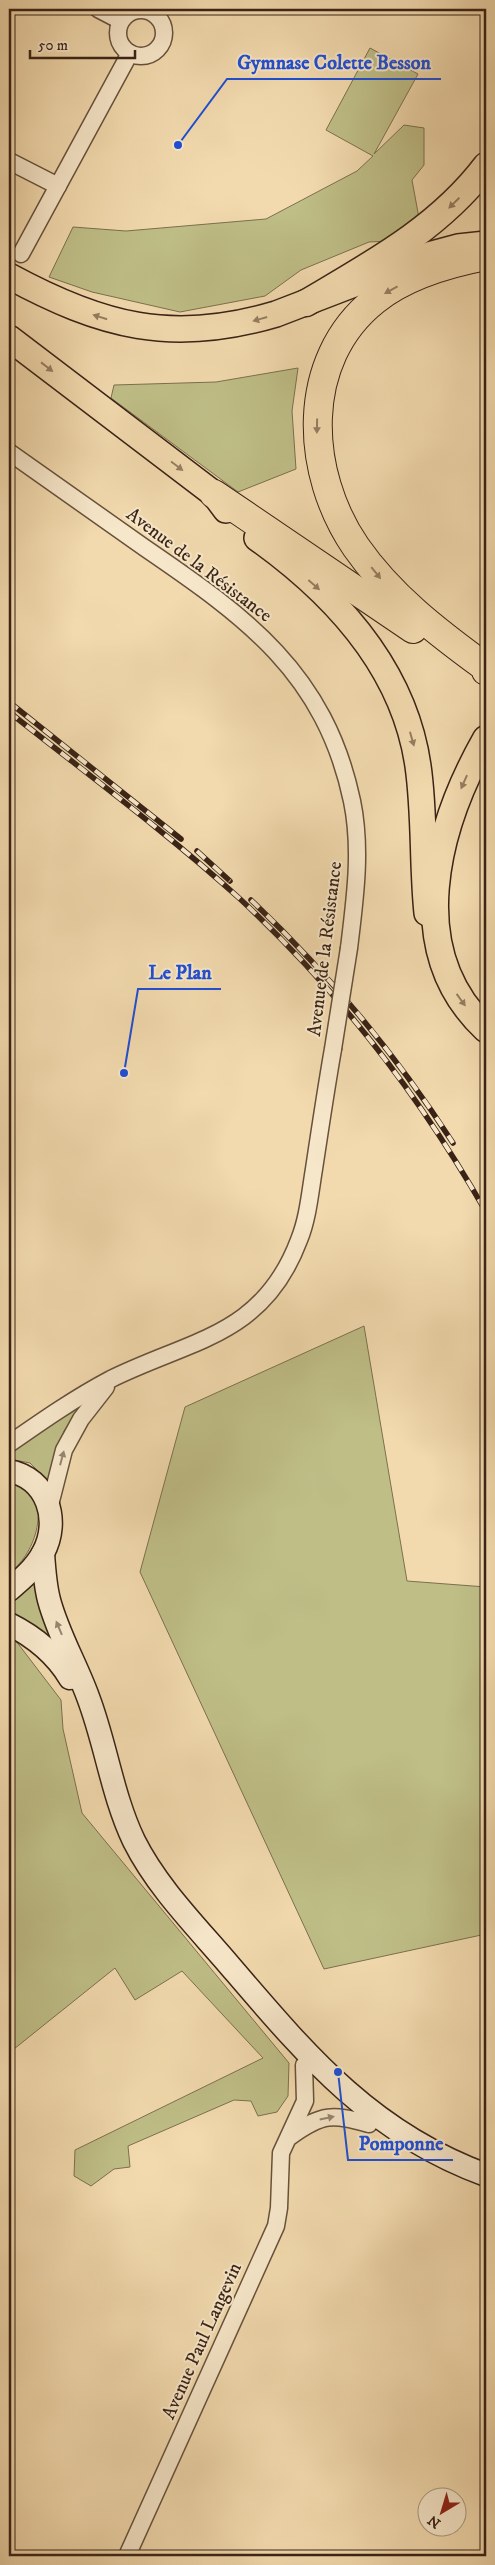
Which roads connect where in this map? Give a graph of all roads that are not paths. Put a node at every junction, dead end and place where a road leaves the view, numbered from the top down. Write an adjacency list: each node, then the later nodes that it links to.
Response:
1 (98, 9): 3 (street)
2 (153, 11): 3 (street); 4 (street)
3 (121, 21): 4 (street)
4 (130, 53): 7 (street)
5 (9, 161): 7 (street)
6 (486, 166): 12 (highway, one-way to 12)
7 (58, 186): 9 (street)
8 (486, 244): 12 (main road)
9 (21, 254)
10 (486, 256): 16 (highway, one-way to 16)
11 (9, 276): 12 (main road, one-way to 11)
12 (306, 303)
13 (9, 338): 15 (main road, one-way to 15)
14 (9, 452): 21 (street, Avenue de la Résistance, bridge)
15 (214, 494): 17 (highway); 19 (main road, one-way to 19)
16 (486, 671)
17 (486, 678)
18 (486, 739): 19 (highway, one-way to 19)
19 (444, 966): 20 (highway, one-way to 20)
20 (486, 1029)
21 (112, 1379): 22 (street, Avenue de la Résistance); 24 (street, Avenue de la Résistance, one-way to 21)
22 (9, 1444)
23 (9, 1471): 24 (main road)
24 (50, 1505): 25 (main road)
25 (44, 1552): 26 (main road); 31 (main road, one-way to 25)
26 (9, 1590)
27 (9, 1624): 28 (main road)
28 (304, 2065): 29 (main road); 30 (street, Avenue Paul Langevin)
29 (369, 2124): 30 (street, one-way to 29); 32 (main road)
30 (290, 2137): 33 (street, Avenue Paul Langevin)
31 (486, 2175)
32 (486, 2188)
33 (127, 2556)

